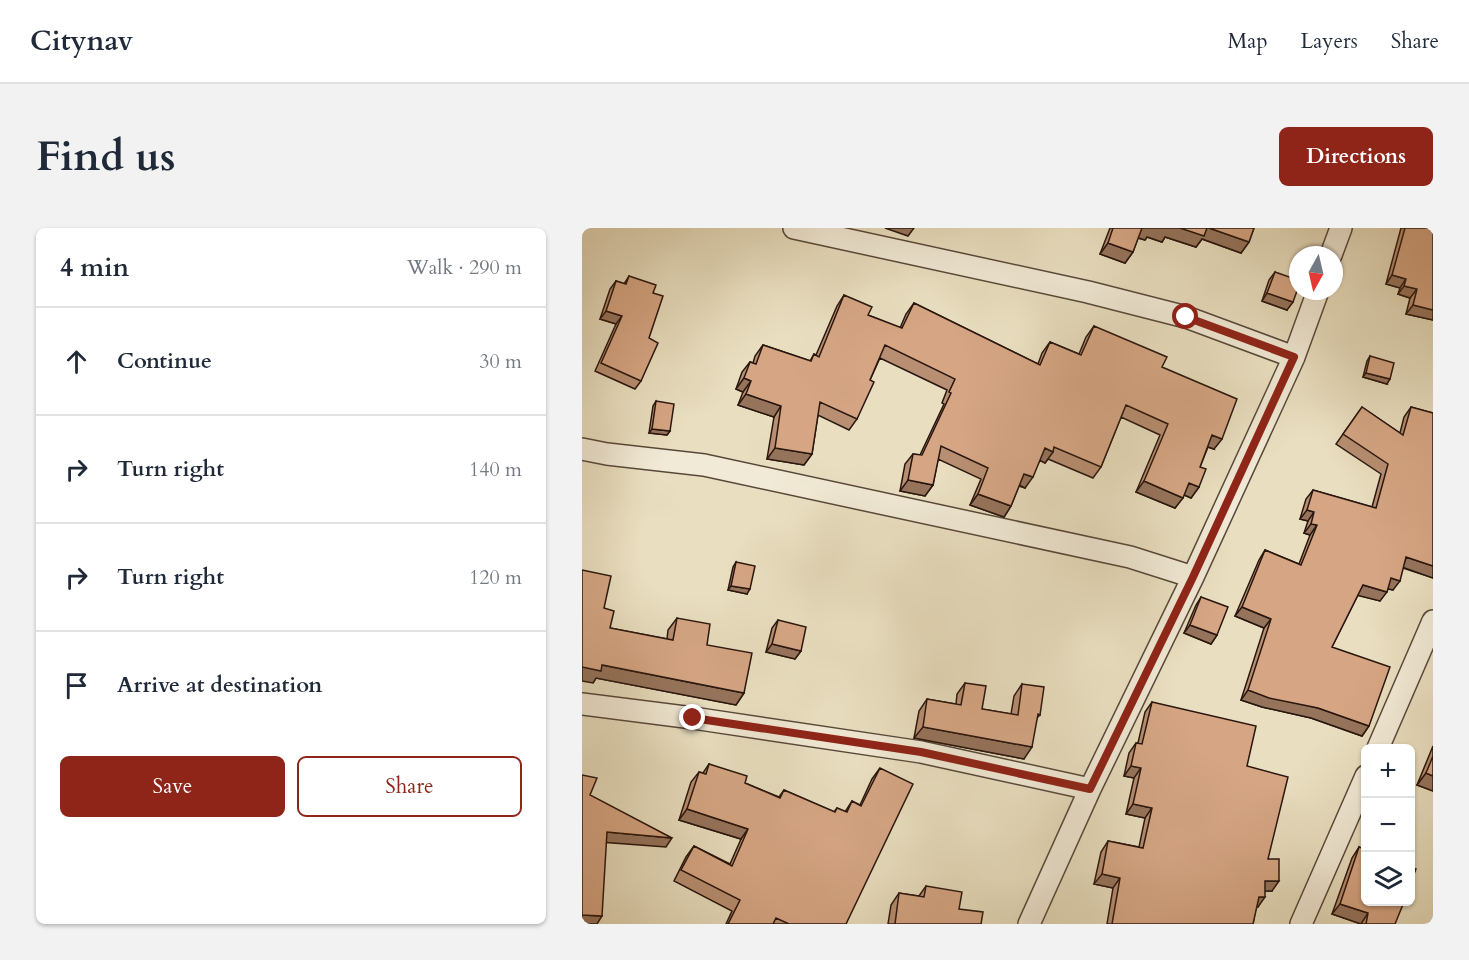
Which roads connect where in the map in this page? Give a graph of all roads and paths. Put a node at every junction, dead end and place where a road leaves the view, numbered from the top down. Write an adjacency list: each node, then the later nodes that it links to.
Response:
1 (794, 228): 5 (street)
2 (1341, 228): 3 (street)
3 (1334, 246)
4 (1315, 300): 5 (street)
5 (1294, 357): 7 (street)
6 (582, 449): 7 (street)
7 (1193, 577): 12 (street)
8 (1433, 621): 10 (street)
9 (582, 704): 12 (street)
10 (1379, 744)
11 (1361, 785): 14 (street)
12 (1090, 789): 13 (street)
13 (1029, 924)
14 (1301, 924)

